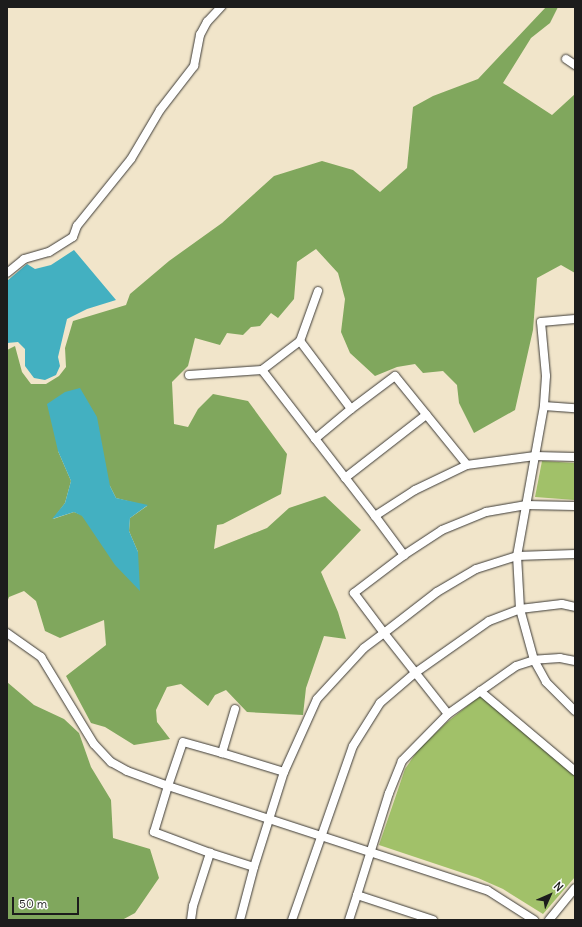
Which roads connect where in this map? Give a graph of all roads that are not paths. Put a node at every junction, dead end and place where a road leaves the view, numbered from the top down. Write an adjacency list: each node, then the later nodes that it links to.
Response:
1 (221, 7): 4 (street)
2 (566, 59): 3 (street)
3 (575, 65)
4 (7, 273)
5 (318, 291): 7 (street)
6 (575, 319): 10 (street)
7 (300, 341): 8 (street); 12 (street)
8 (262, 370): 9 (street); 14 (street)
9 (189, 375)
10 (544, 406): 11 (street); 15 (street)
11 (575, 408)
12 (351, 409): 13 (street); 14 (street)
13 (426, 415): 17 (street); 18 (street)
14 (315, 439): 18 (street)
15 (536, 456): 16 (street); 17 (street); 19 (street)
16 (575, 457)
17 (467, 465): 21 (street)
18 (345, 478): 21 (street)
19 (526, 505): 20 (street); 23 (street); 24 (street)
20 (575, 506)
21 (375, 516): 23 (street)
22 (575, 554): 24 (street)
23 (404, 556): 28 (street)
24 (517, 556): 26 (street); 28 (street)
25 (575, 607): 26 (street)
26 (520, 609): 29 (street); 31 (street)
27 (7, 633): 39 (street)
28 (384, 633): 31 (street); 38 (street)
29 (534, 660): 30 (street); 32 (street); 34 (street)
30 (575, 661)
31 (415, 673): 35 (street); 41 (street)
32 (480, 691): 35 (street); 37 (street)
33 (235, 709): 36 (street)
34 (575, 711)
35 (448, 714): 42 (street)
36 (222, 753): 38 (street); 39 (street)
37 (575, 771)
38 (284, 772): 40 (street)
39 (168, 786): 40 (street); 43 (street)
40 (268, 820): 41 (street); 44 (street)
41 (320, 836): 42 (street); 49 (street)
42 (370, 852): 46 (street); 52 (street)
43 (210, 853): 44 (street); 47 (street)
44 (254, 867): 48 (street)
45 (575, 888): 53 (street)
46 (357, 895): 50 (street); 51 (street)
47 (192, 920)
48 (240, 920)
49 (292, 920)
50 (349, 920)
51 (433, 920)
52 (534, 920)
53 (549, 920)

